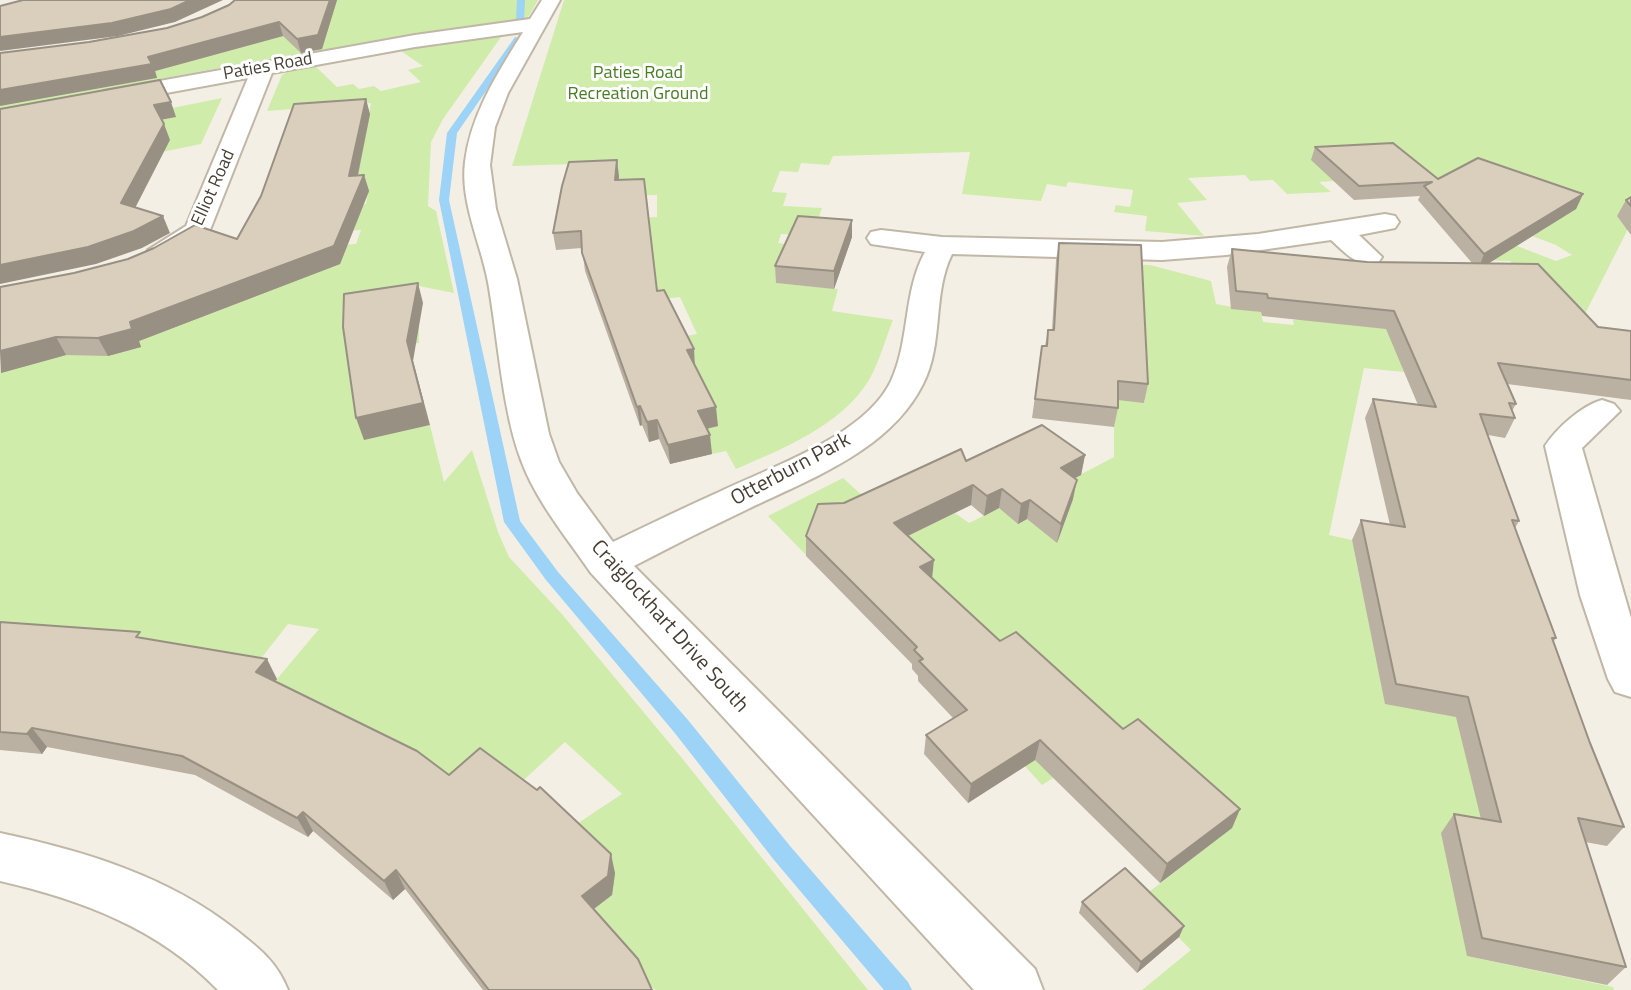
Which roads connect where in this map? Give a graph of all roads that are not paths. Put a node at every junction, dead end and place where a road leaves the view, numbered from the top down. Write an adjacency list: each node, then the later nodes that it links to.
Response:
1 (544, 12): 2 (street, Paties Road); 11 (street, Craiglockhart Drive South)
2 (259, 68): 3 (street, Paties Road); 9 (street, Elliot Road)
3 (87, 101)
4 (1385, 222): 5 (street)
5 (1338, 231): 7 (street); 8 (street)
6 (881, 238): 7 (street)
7 (942, 246): 11 (street, Otterburn Park)
8 (1368, 257)
9 (132, 265)
10 (1602, 411): 12 (street)
11 (606, 563): 15 (street, Craiglockhart Drive South)
12 (1631, 678)
13 (0, 857): 14 (street)
14 (258, 990)
15 (1014, 990)

